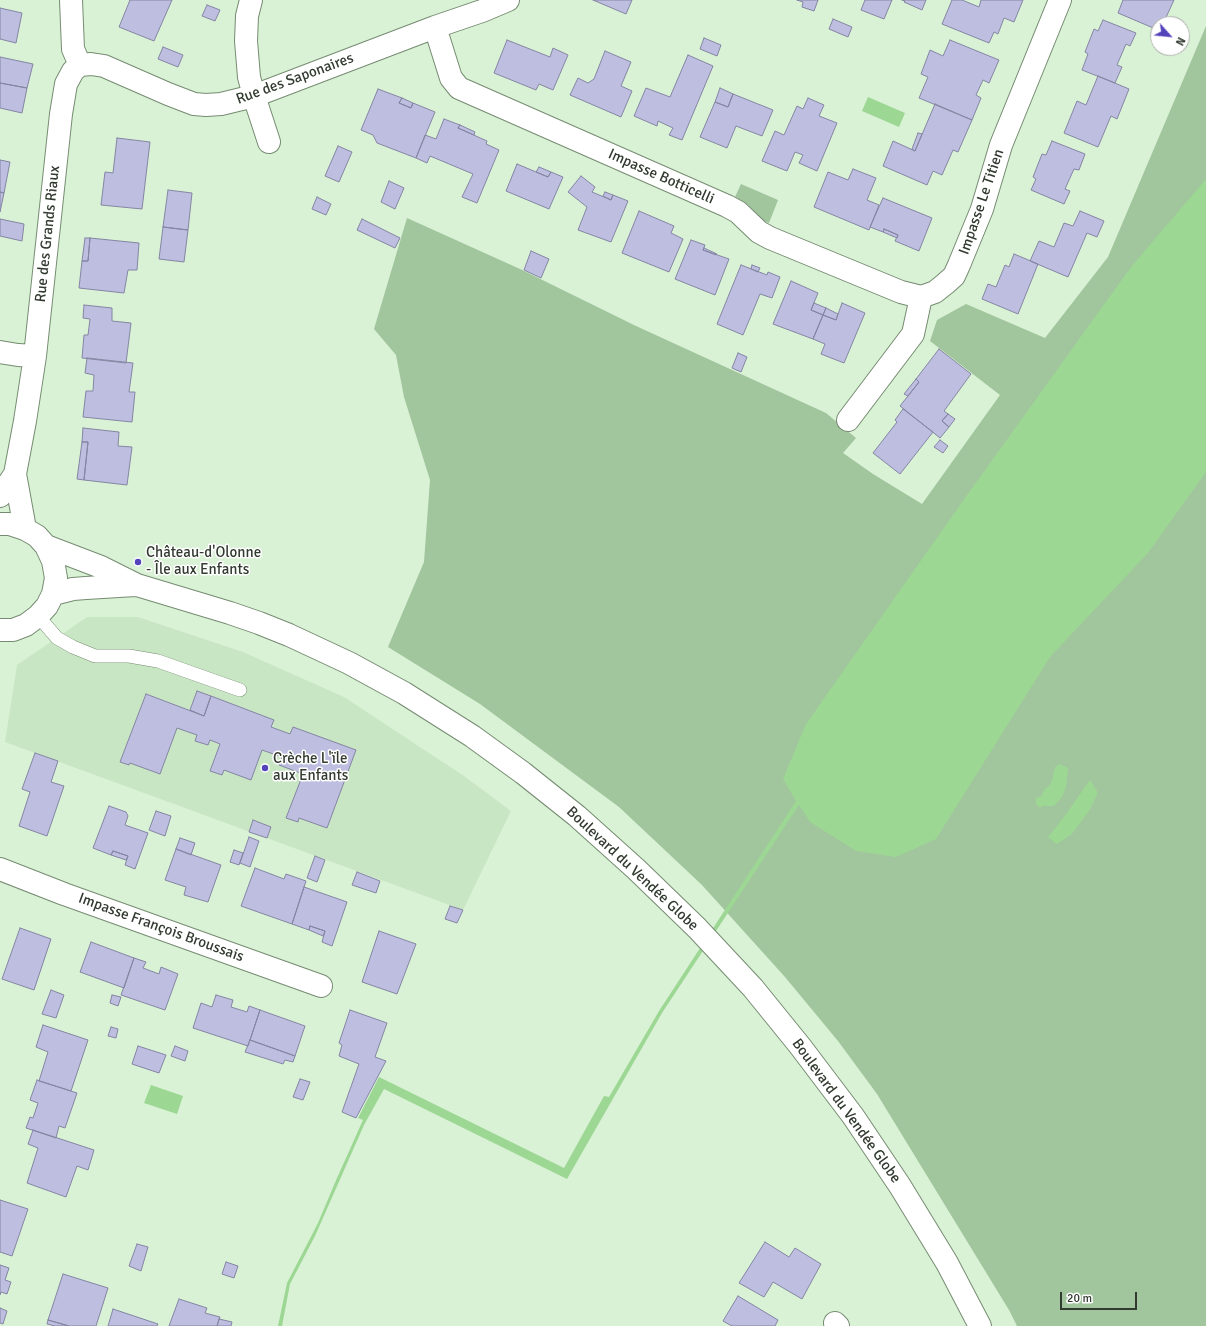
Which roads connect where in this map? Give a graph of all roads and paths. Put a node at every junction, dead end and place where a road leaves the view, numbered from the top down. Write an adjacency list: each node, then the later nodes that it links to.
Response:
1 (71, 0): 6 (street)
2 (252, 0): 7 (street)
3 (508, 0): 5 (street, Rue des Saponaires)
4 (1060, 0): 9 (street, Impasse Le Titien)
5 (435, 27): 7 (street, Rue des Saponaires); 9 (street, Impasse Botticelli)
6 (80, 65): 7 (street, Rue des Saponaires); 11 (street, Rue des Grands Riaux)
7 (254, 96): 8 (street)
8 (269, 142)
9 (921, 297): 12 (street)
10 (0, 352): 11 (street)
11 (35, 356): 13 (street, Rue des Grands Riaux)
12 (848, 420)
13 (15, 474): 14 (street, Rue des Grands Riaux); 16 (street, Rue des Grands Riaux)
14 (0, 496)
15 (0, 524): 16 (street)
16 (25, 529): 17 (street)
17 (46, 546): 18 (street, Boulevard du Vendée Globe); 19 (street)
18 (137, 585): 19 (street, Boulevard du Vendée Globe); 25 (street, Boulevard du Vendée Globe)
19 (53, 594): 20 (street)
20 (38, 616): 21 (street); 22 (lane)
21 (0, 630)
22 (240, 690)
23 (0, 869): 24 (street, Impasse François Broussais)
24 (322, 986)
25 (980, 1326)

